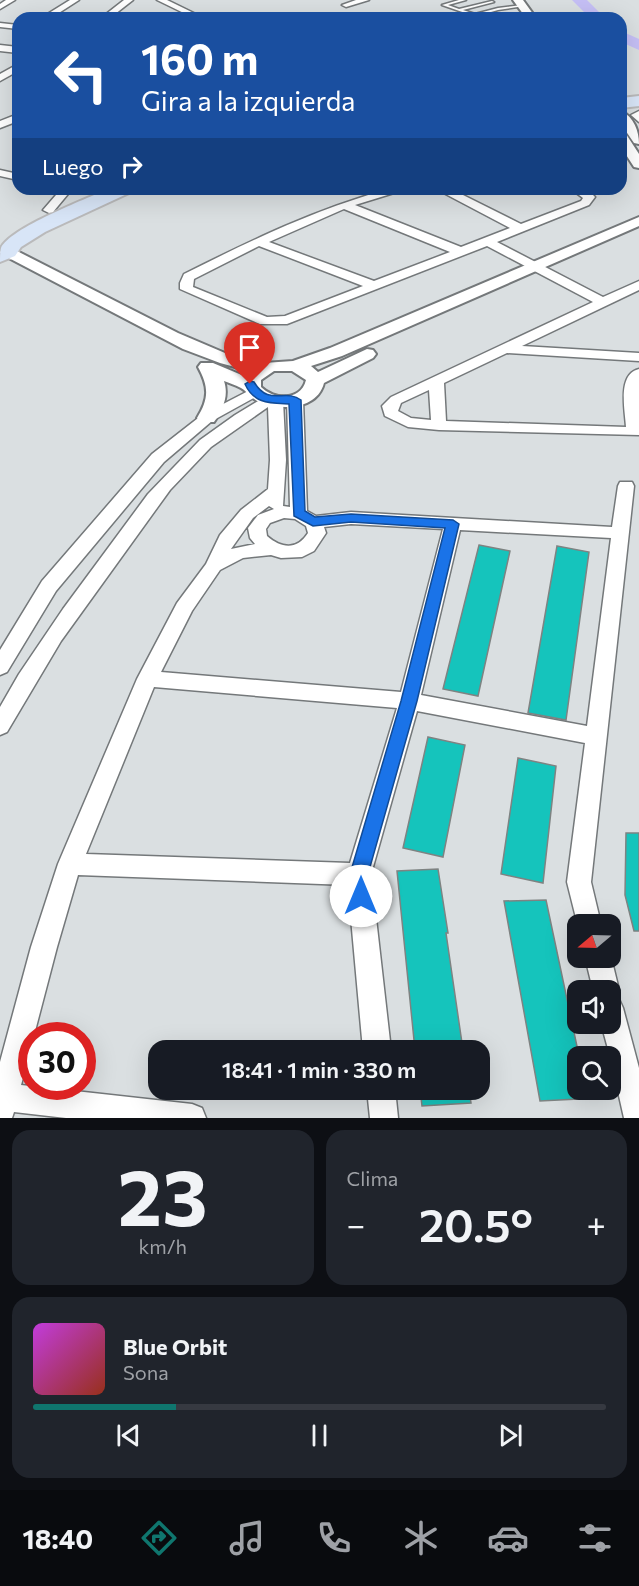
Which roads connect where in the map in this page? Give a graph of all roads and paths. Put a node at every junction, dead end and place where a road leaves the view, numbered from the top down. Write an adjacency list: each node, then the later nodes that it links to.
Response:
1 (11, 0): 10 (street)
2 (75, 0): 14 (street)
3 (129, 0): 15 (street)
4 (161, 0): 11 (street)
5 (363, 0): 9 (street)
6 (464, 0): 13 (lane)
7 (491, 1): 12 (lane); 13 (lane)
8 (514, 3): 12 (lane)
9 (346, 4)
10 (0, 7)
11 (176, 7): 16 (street); 17 (street)
12 (498, 9): 19 (lane); 20 (lane)
13 (459, 10): 18 (lane)
14 (55, 12)
15 (113, 12)
16 (168, 12)
17 (187, 12)
18 (465, 12)
19 (486, 12)
20 (500, 12)
21 (639, 114): 22 (street)
22 (639, 118)
23 (627, 120): 24 (street)
24 (634, 142): 25 (street)
25 (639, 164)
26 (61, 195): 33 (street)
27 (84, 195): 33 (main road)
28 (110, 195): 39 (main road)
29 (380, 195): 32 (street)
30 (454, 195): 35 (street)
31 (586, 195): 35 (street)
32 (344, 205): 38 (street); 40 (street)
33 (49, 210): 39 (main road)
34 (639, 221): 41 (street)
35 (521, 229): 37 (street)
36 (639, 235): 41 (street)
37 (493, 239): 40 (street); 41 (street)
38 (258, 242): 42 (street); 42 (street)
39 (5, 246): 50 (street); 51 (street)
40 (460, 251): 42 (street)
41 (549, 268): 44 (street); 49 (street); 53 (street)
42 (375, 286)
43 (638, 287): 44 (street)
44 (610, 299): 45 (street)
45 (550, 328): 46 (street); 47 (street)
46 (507, 349): 47 (street); 54 (street)
47 (564, 353): 48 (street)
48 (639, 357)
49 (295, 366): 51 (street); 53 (street)
50 (207, 367): 55 (street); 58 (street)
51 (264, 368): 55 (street)
52 (639, 373): 59 (street)
53 (315, 380): 56 (street)
54 (436, 381): 59 (street); 59 (street)
55 (262, 395): 56 (street); 57 (street); 58 (street); 60 (street)
56 (295, 400): 62 (street)
57 (242, 417): 60 (street); 75 (street)
58 (207, 418): 72 (street)
59 (439, 425)
60 (276, 430): 61 (street)
61 (277, 447): 62 (street); 64 (street)
62 (296, 447): 66 (street)
63 (626, 486): 69 (street)
64 (276, 492): 65 (street); 68 (street)
65 (269, 517): 66 (street); 68 (street); 70 (street)
66 (306, 517): 67 (street); 70 (street)
67 (453, 524): 69 (street); 74 (street)
68 (235, 526): 71 (street)
69 (620, 533): 76 (street)
70 (269, 549): 71 (street)
71 (214, 566): 73 (street)
72 (0, 667)
73 (147, 679): 74 (street); 77 (street)
74 (409, 701): 76 (street); 78 (street)
75 (0, 726)
76 (596, 736): 79 (street)
77 (70, 864): 78 (street); 83 (street)
78 (359, 874): 81 (street)
79 (587, 914)
80 (617, 1034): 86 (street)
81 (376, 1040)
82 (382, 1100): 85 (street)
83 (2, 1105): 84 (street)
84 (192, 1118)
85 (384, 1118)
86 (638, 1118)

